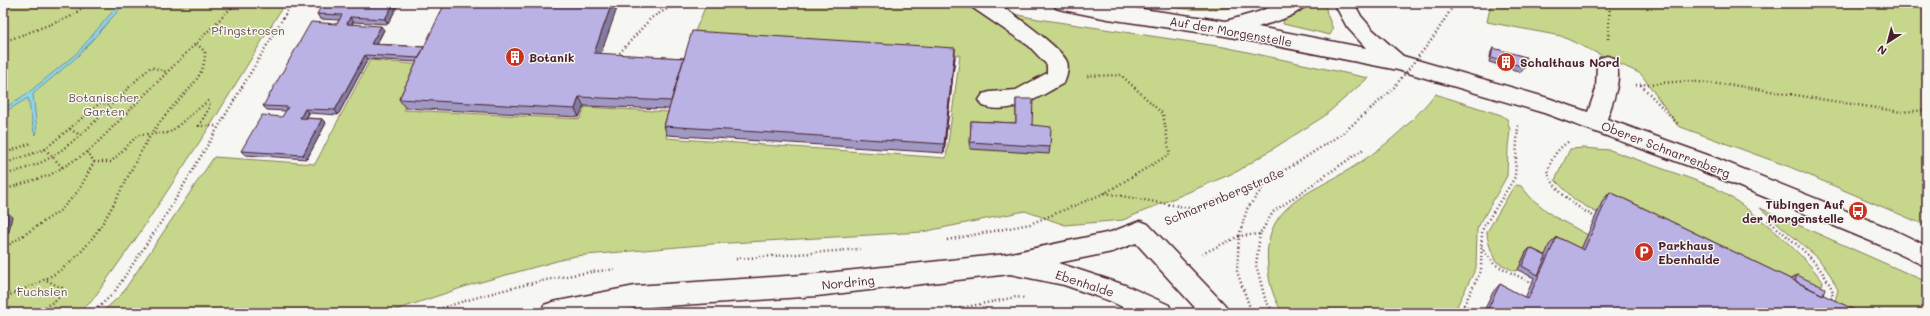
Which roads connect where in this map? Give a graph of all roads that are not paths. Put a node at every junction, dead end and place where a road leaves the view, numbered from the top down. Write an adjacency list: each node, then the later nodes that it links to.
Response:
1 (980, 3): 8 (street)
2 (1063, 3): 5 (street, Auf der Morgenstelle)
3 (1296, 3): 5 (street)
4 (1344, 3): 6 (street)
5 (1225, 28): 6 (street, Auf der Morgenstelle)
6 (1398, 62): 9 (street, Oberer Schnarrenberg)
7 (1607, 64): 9 (street)
8 (990, 100)
9 (1595, 122): 10 (street, Oberer Schnarrenberg)
10 (1927, 258)
11 (1007, 264): 12 (street, Nordring); 13 (street, Ebenhalde); 14 (street, Nordring)
12 (553, 313)
13 (1160, 313)
14 (1216, 313)

